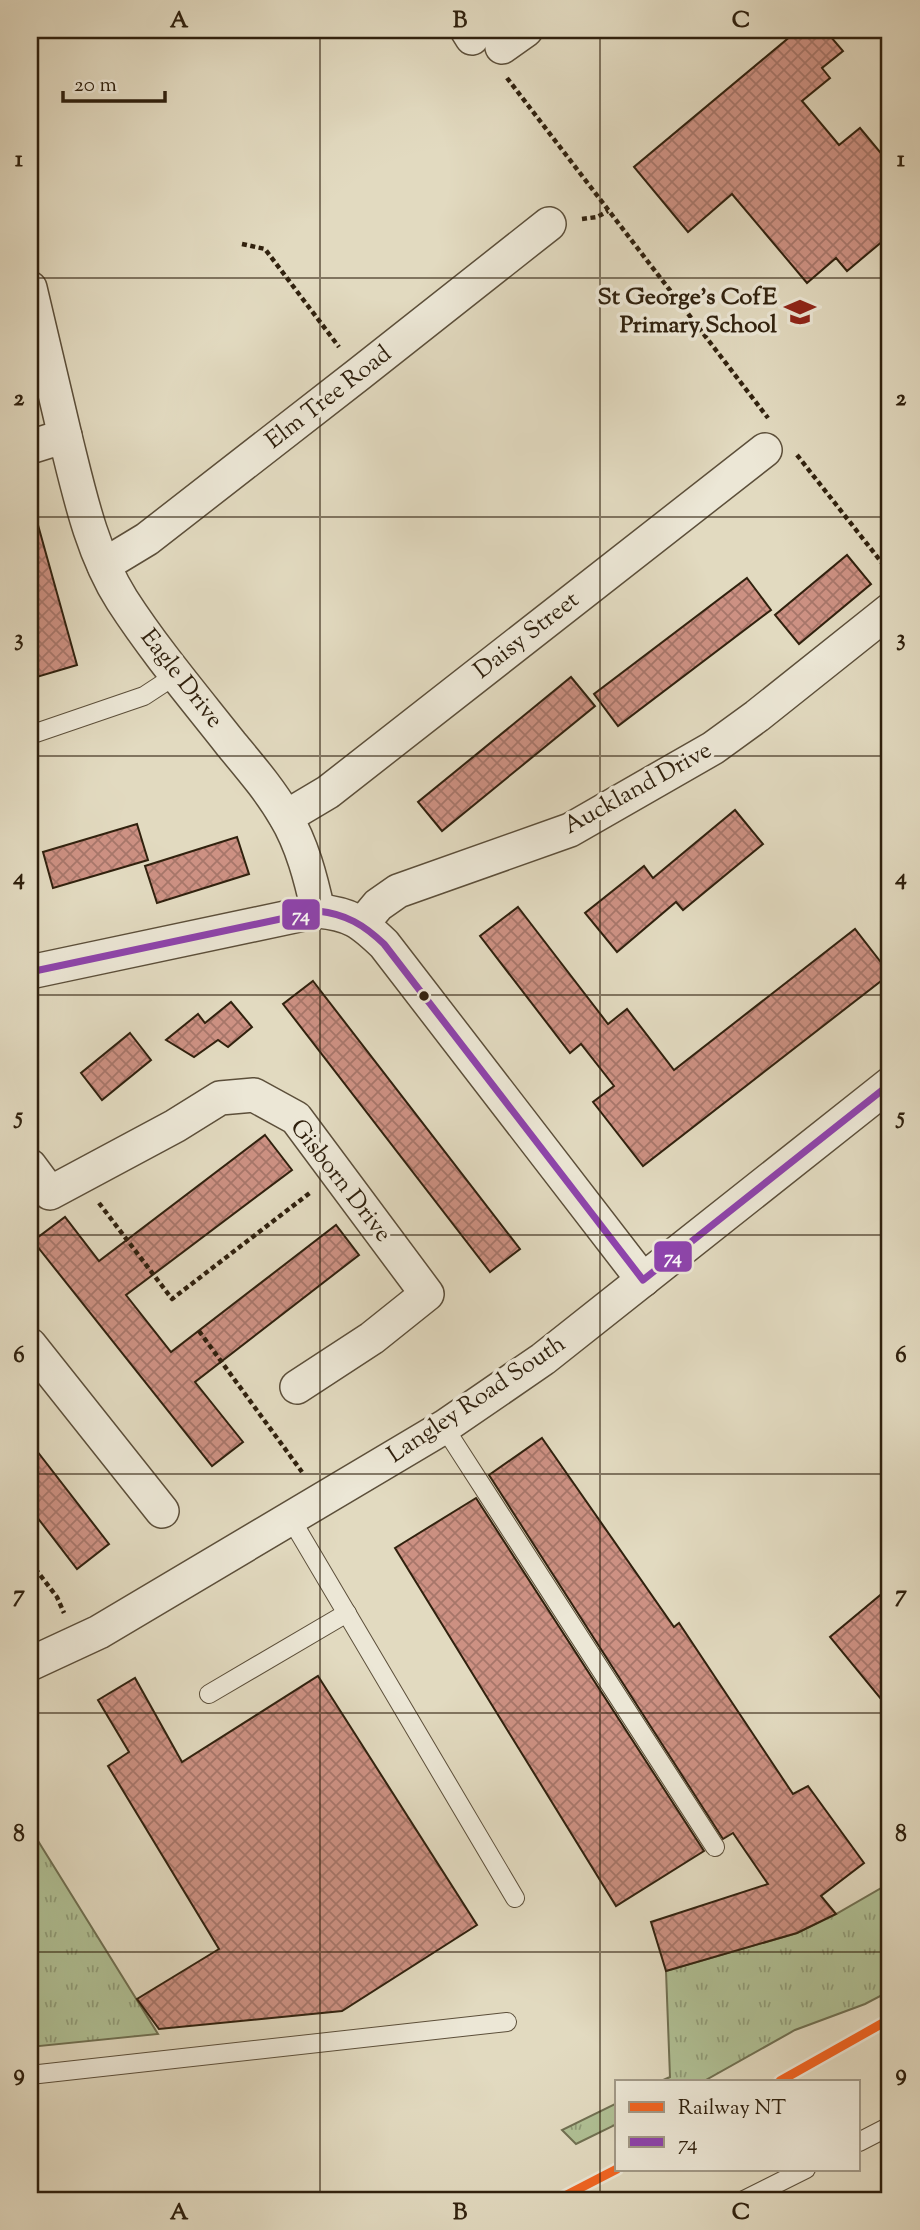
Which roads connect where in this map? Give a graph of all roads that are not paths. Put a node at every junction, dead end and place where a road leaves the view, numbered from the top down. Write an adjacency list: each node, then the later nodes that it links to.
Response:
1 (549, 223): 6 (street, Elm Tree Road)
2 (30, 288): 3 (street, Eagle Drive)
3 (65, 436): 5 (street); 6 (street, Eagle Drive)
4 (775, 439): 10 (street, Daisy Street)
5 (30, 447)
6 (104, 565): 8 (street, Eagle Drive)
7 (890, 610): 12 (street, Auckland Drive)
8 (176, 675): 9 (lane); 10 (street, Eagle Drive)
9 (30, 735)
10 (286, 817): 11 (street, Eagle Drive)
11 (318, 911): 12 (street); 13 (street)
12 (363, 923): 17 (street)
13 (30, 972)
14 (887, 1093): 17 (street, Langley Road South)
15 (30, 1166): 16 (street, Gisborn Drive)
16 (40, 1201): 19 (street, Gisborn Drive)
17 (643, 1280): 20 (street, Langley Road South)
18 (30, 1345): 21 (street)
19 (296, 1387)
20 (444, 1427): 22 (street, Langley Road South); 26 (lane)
21 (163, 1511)
22 (291, 1519): 23 (lane); 24 (street, Langley Road South)
23 (347, 1613): 25 (lane); 27 (lane)
24 (30, 1664)
25 (209, 1694)
26 (715, 1847)
27 (515, 1898)
28 (508, 2022): 29 (lane)
29 (30, 2076)
30 (890, 2126): 31 (lane)
31 (860, 2141)
32 (804, 2170): 33 (lane)
33 (744, 2200)

